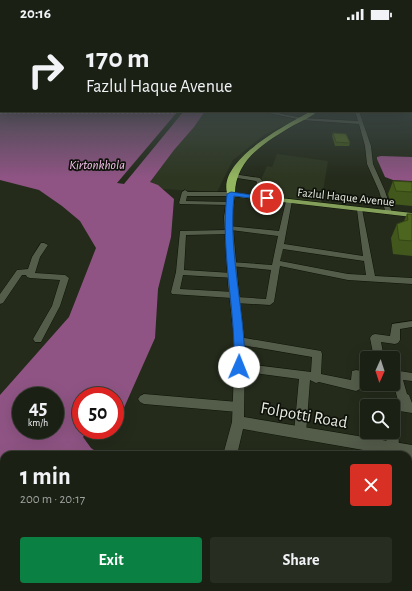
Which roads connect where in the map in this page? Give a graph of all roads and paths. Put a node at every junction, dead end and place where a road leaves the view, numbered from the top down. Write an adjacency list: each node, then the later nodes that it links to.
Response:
1 (290, 125): 3 (highway)
2 (361, 125): 8 (street)
3 (233, 176): 4 (street); 5 (highway)
4 (256, 197): 5 (main road, Fazlul Haque Avenue); 6 (main road, Fazlul Haque Avenue)
5 (230, 199): 5 (street); 10 (main road)
6 (289, 202): 7 (main road, Fazlul Haque Avenue); 11 (street)
7 (360, 210): 8 (main road, Fazlul Haque Avenue); 14 (street)
8 (389, 213): 9 (main road, Fazlul Haque Avenue)
9 (412, 215)
10 (229, 230): 11 (street); 15 (main road); 18 (street)
11 (282, 234): 13 (street)
12 (44, 245): 17 (street)
13 (280, 246): 14 (street); 16 (street)
14 (367, 259): 20 (street)
15 (231, 264): 16 (street); 19 (main road)
16 (275, 265): 20 (street); 22 (street)
17 (31, 272): 23 (street); 25 (street)
18 (180, 272): 19 (street); 22 (street)
19 (232, 276): 22 (main road)
20 (371, 278): 21 (street)
21 (412, 281)
22 (234, 297): 26 (main road)
23 (0, 301)
24 (412, 324): 27 (street)
25 (38, 339)
26 (239, 342): 28 (main road); 32 (street)
27 (378, 351)
28 (239, 367): 30 (street); 36 (main road)
29 (360, 375): 32 (street)
30 (305, 376): 32 (street); 39 (street)
31 (400, 376): 33 (street)
32 (316, 378)
33 (412, 378)
34 (400, 391): 37 (street)
35 (144, 399): 36 (street)
36 (238, 407): 38 (main road)
37 (409, 408)
38 (238, 422): 39 (main road, Folpotti Road); 42 (main road)
39 (300, 433): 41 (main road, Folpotti Road)
40 (392, 439): 41 (street)
41 (393, 449): 43 (main road, Folpotti Road)
42 (231, 451)
43 (406, 451)

